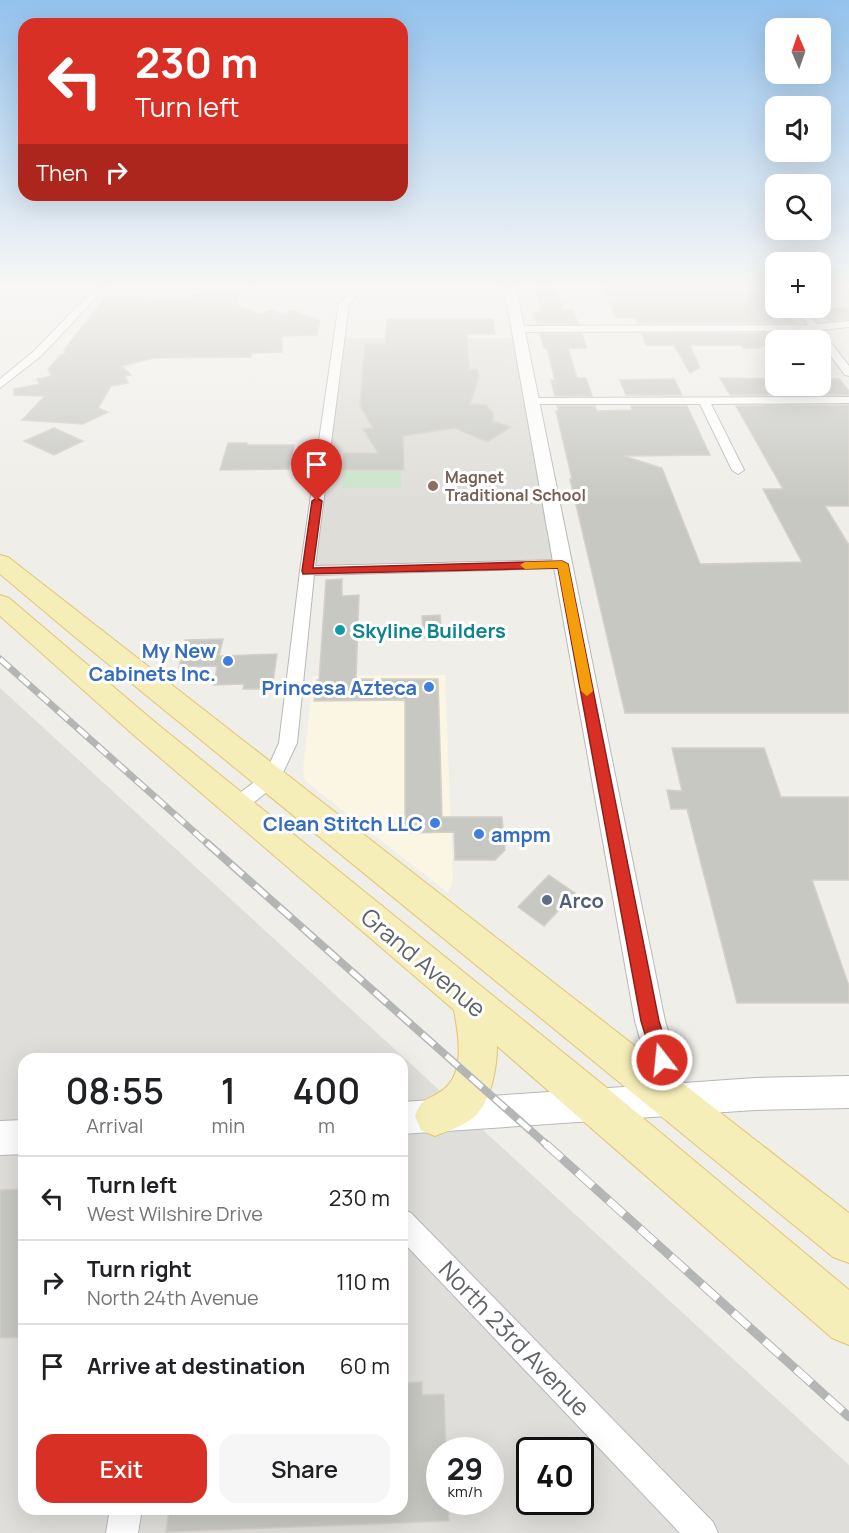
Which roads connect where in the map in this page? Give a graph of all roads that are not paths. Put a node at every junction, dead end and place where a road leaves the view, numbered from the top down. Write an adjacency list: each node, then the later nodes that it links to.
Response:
1 (32, 359): 6 (street)
2 (336, 359): 13 (street)
3 (523, 359): 8 (street)
4 (838, 359): 5 (street)
5 (849, 373)
6 (0, 385)
7 (849, 400): 9 (street)
8 (531, 401): 9 (street); 12 (street)
9 (704, 401): 10 (street)
10 (738, 470)
11 (0, 562): 15 (main road)
12 (562, 564): 13 (street); 19 (street)
13 (307, 571): 15 (street)
14 (0, 603): 16 (main road, Grand Avenue)
15 (272, 778): 16 (street); 19 (main road)
16 (236, 806): 17 (main road, Grand Avenue)
17 (471, 1001): 20 (main road, Grand Avenue); 21 (main road)
18 (849, 1092): 19 (street)
19 (674, 1100): 20 (street); 25 (main road)
20 (598, 1106): 21 (street); 26 (main road, Grand Avenue)
21 (419, 1117)
22 (18, 1137): 23 (street)
23 (0, 1138)
24 (408, 1228): 29 (street, North 23rd Avenue)
25 (849, 1241)
26 (849, 1320)
27 (125, 1515): 28 (street)
28 (122, 1533)
29 (702, 1533)

